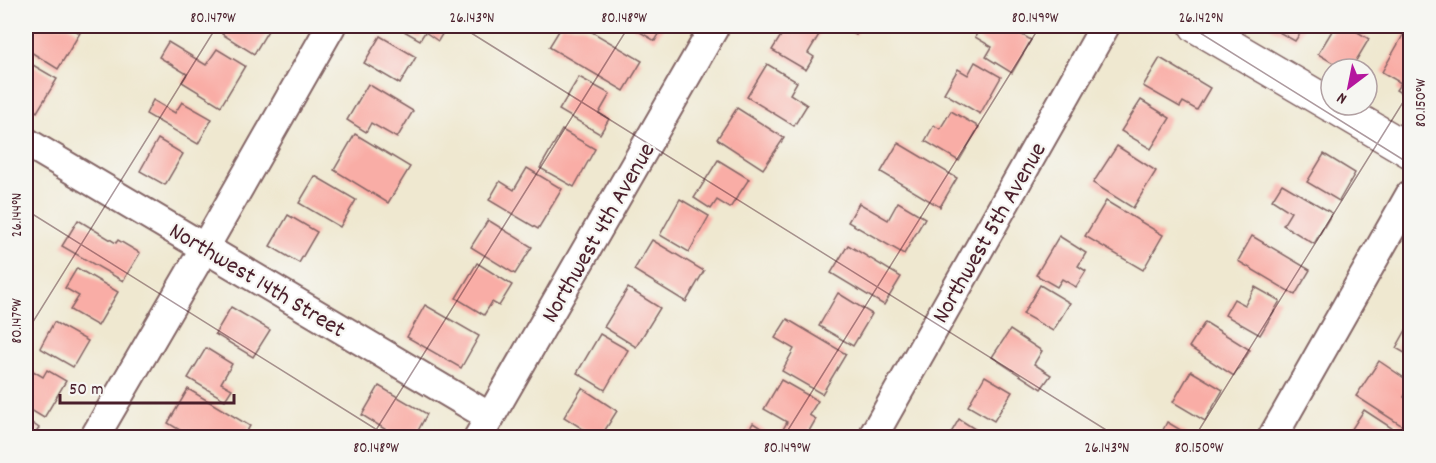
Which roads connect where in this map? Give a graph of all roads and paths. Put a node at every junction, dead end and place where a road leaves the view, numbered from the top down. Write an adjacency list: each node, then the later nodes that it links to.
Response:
1 (331, 26): 10 (street)
2 (715, 26): 11 (street, Northwest 4th Avenue)
3 (1105, 26): 13 (street, Northwest 5th Avenue)
4 (1196, 26): 5 (street)
5 (1319, 98)
6 (1352, 117): 8 (street)
7 (26, 142): 10 (street, Northwest 14th Street)
8 (1410, 151)
9 (1410, 195): 14 (street)
10 (205, 248): 11 (street, Northwest 14th Street); 12 (street)
11 (484, 427)
12 (94, 438)
13 (872, 438)
14 (1272, 438)

